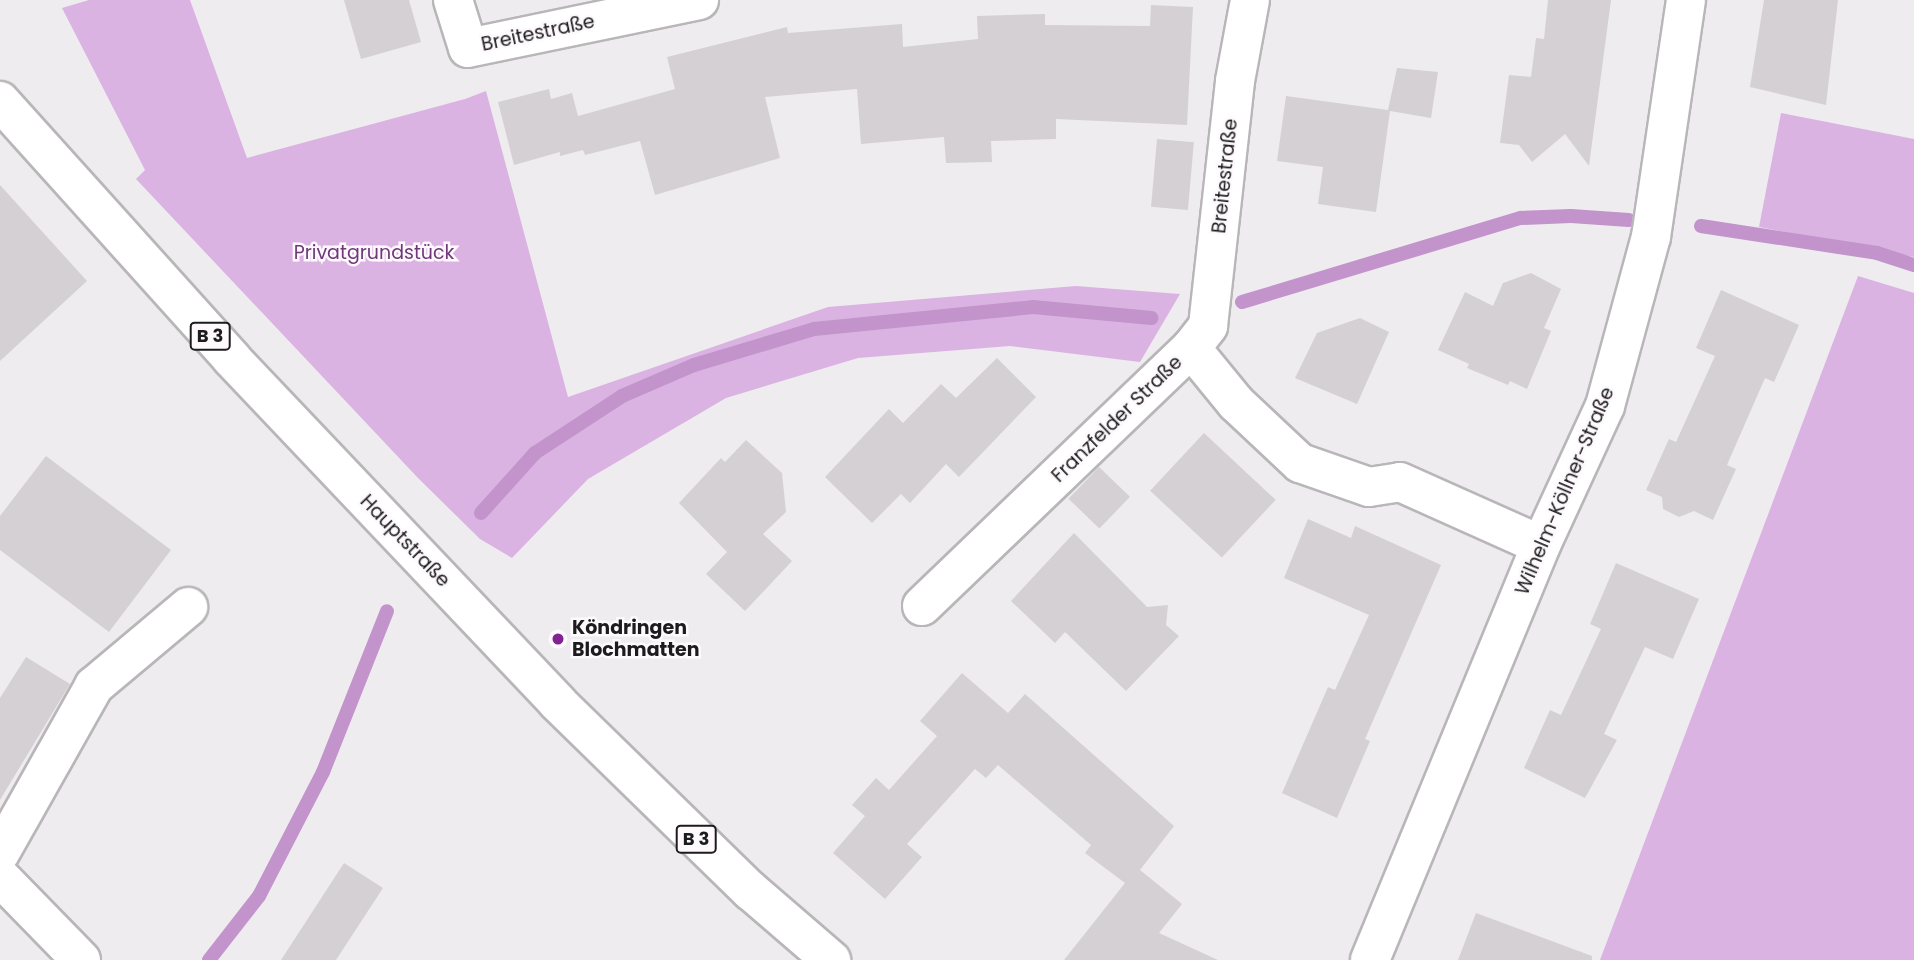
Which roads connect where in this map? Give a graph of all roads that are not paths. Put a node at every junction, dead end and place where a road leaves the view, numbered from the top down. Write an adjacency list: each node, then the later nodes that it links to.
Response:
1 (453, 0): 2 (street, Breitestraße)
2 (699, 0)
3 (1250, 0): 6 (street, Breitestraße)
4 (1686, 0): 7 (street, Wilhelm-Köllner-Straße)
5 (0, 101): 13 (street, Hauptstraße / B 3)
6 (1191, 348): 7 (street, Franzfelder Straße); 8 (street, Franzfelder Straße)
7 (1541, 545): 14 (street, Wilhelm-Köllner-Straße)
8 (922, 606)
9 (188, 607): 10 (street)
10 (0, 853)
11 (0, 877): 12 (street)
12 (81, 960)
13 (831, 960)
14 (1370, 960)

